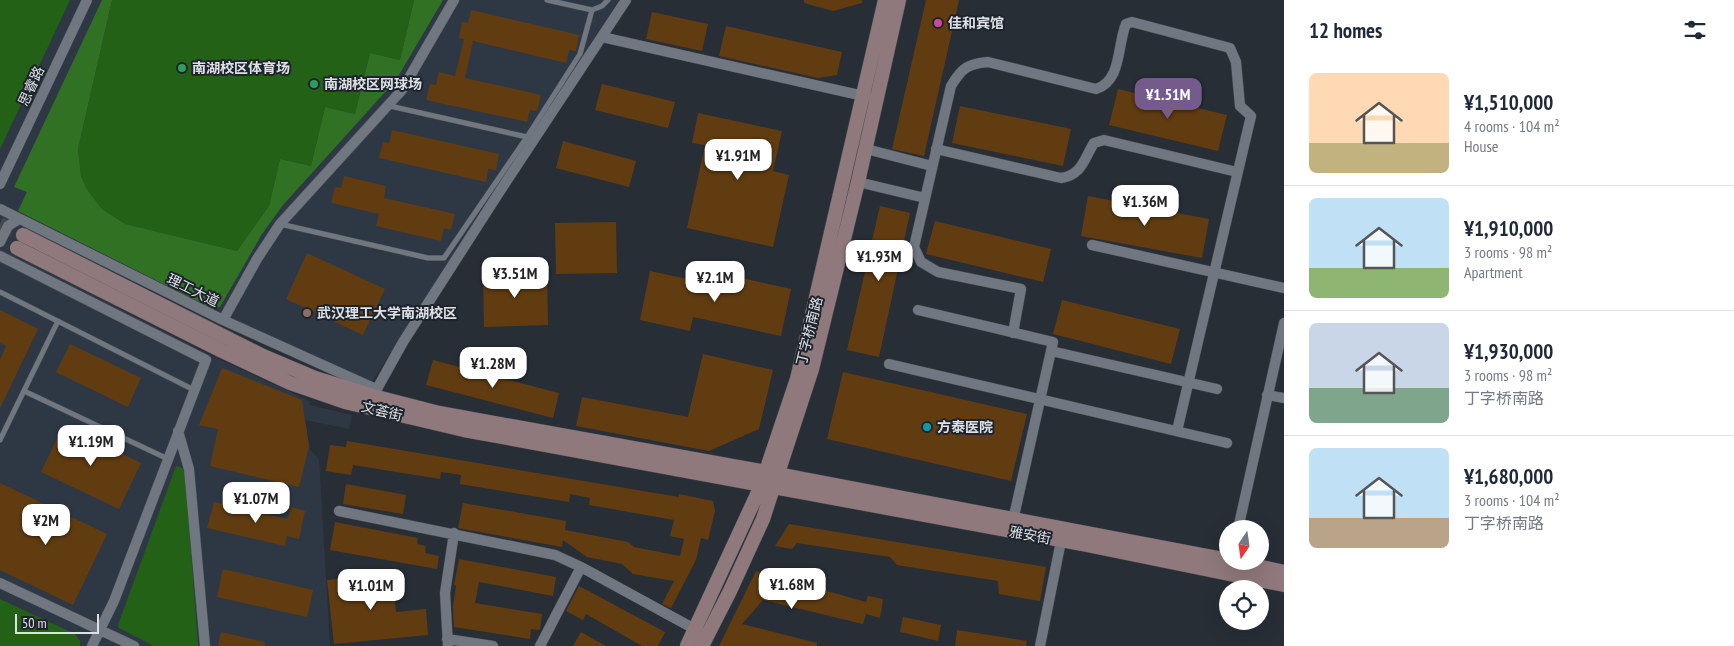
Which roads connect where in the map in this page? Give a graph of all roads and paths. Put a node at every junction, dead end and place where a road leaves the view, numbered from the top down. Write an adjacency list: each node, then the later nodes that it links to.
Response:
1 (87, 0): 18 (street, 思睿路)
2 (454, 0): 11 (street)
3 (547, 0): 8 (lane)
4 (608, 0): 8 (lane)
5 (626, 0): 9 (street)
6 (885, 0): 10 (main road, 丁字桥南路)
7 (899, 0): 10 (main road, 丁字桥南路)
8 (592, 10): 12 (lane)
9 (602, 37): 10 (street); 42 (street)
10 (870, 97): 14 (main road, 丁字桥南路); 51 (main road, 丁字桥南路)
11 (390, 106): 12 (lane); 22 (street)
12 (527, 137): 22 (lane)
13 (936, 149): 15 (street); 16 (street); 16 (street)
14 (866, 150): 15 (street); 17 (main road, 丁字桥南路)
15 (932, 166): 19 (street)
16 (1237, 172): 28 (street)
17 (858, 182): 19 (street); 51 (main road, 丁字桥南路)
18 (0, 184)
19 (925, 198): 35 (street)
20 (0, 209): 21 (street, 理工大道)
21 (19, 219): 24 (street); 32 (street, 理工大道)
22 (280, 224): 32 (street)
23 (24, 235): 42 (main road, 文荟街)
24 (0, 242)
25 (1092, 245): 28 (street)
26 (17, 248): 52 (main road, 文荟街)
27 (0, 256): 40 (street)
28 (1214, 272): 29 (street); 38 (street)
29 (1284, 288)
30 (0, 292): 33 (lane)
31 (918, 310): 35 (street)
32 (224, 320): 42 (street, 理工大道)
33 (58, 321): 40 (lane); 41 (lane)
34 (1284, 322): 43 (street)
35 (1013, 333): 36 (street)
36 (1051, 351): 38 (street); 45 (street)
37 (889, 364): 45 (street)
38 (1188, 382): 39 (street); 47 (street)
39 (1217, 389)
40 (194, 390): 46 (street)
41 (24, 392): 48 (lane); 50 (lane)
42 (375, 393): 51 (main road, 文荟街)
43 (1267, 394): 44 (street); 54 (street)
44 (1284, 398)
45 (1040, 399): 47 (street); 55 (street)
46 (178, 431): 50 (street); 71 (street)
47 (1177, 431): 49 (street)
48 (0, 438)
49 (1227, 442)
50 (168, 459): 66 (street)
51 (772, 473): 52 (main road, 丁字桥南路); 55 (main road, 雅安街)
52 (768, 488): 55 (main road, 雅安街); 67 (main road, 丁字桥南路)
53 (339, 511): 56 (street)
54 (1240, 520)
55 (1012, 526): 57 (main road, 雅安街); 58 (main road, 雅安街)
56 (454, 533): 60 (street); 68 (street)
57 (1061, 541): 59 (main road, 雅安街); 75 (street)
58 (1219, 562)
59 (1219, 563)
60 (581, 567): 67 (street); 73 (street)
61 (1245, 570): 65 (main road, 雅安街)
62 (1269, 570): 63 (main road, 雅安街)
63 (1284, 572)
64 (0, 583): 66 (street)
65 (1284, 585)
66 (102, 631): 69 (street); 70 (street)
67 (702, 637): 74 (main road, 丁字桥南路)
68 (448, 643): 72 (street)
69 (92, 646)
70 (134, 646)
71 (205, 646)
72 (493, 646)
73 (540, 646)
74 (687, 646)
75 (1040, 646)

